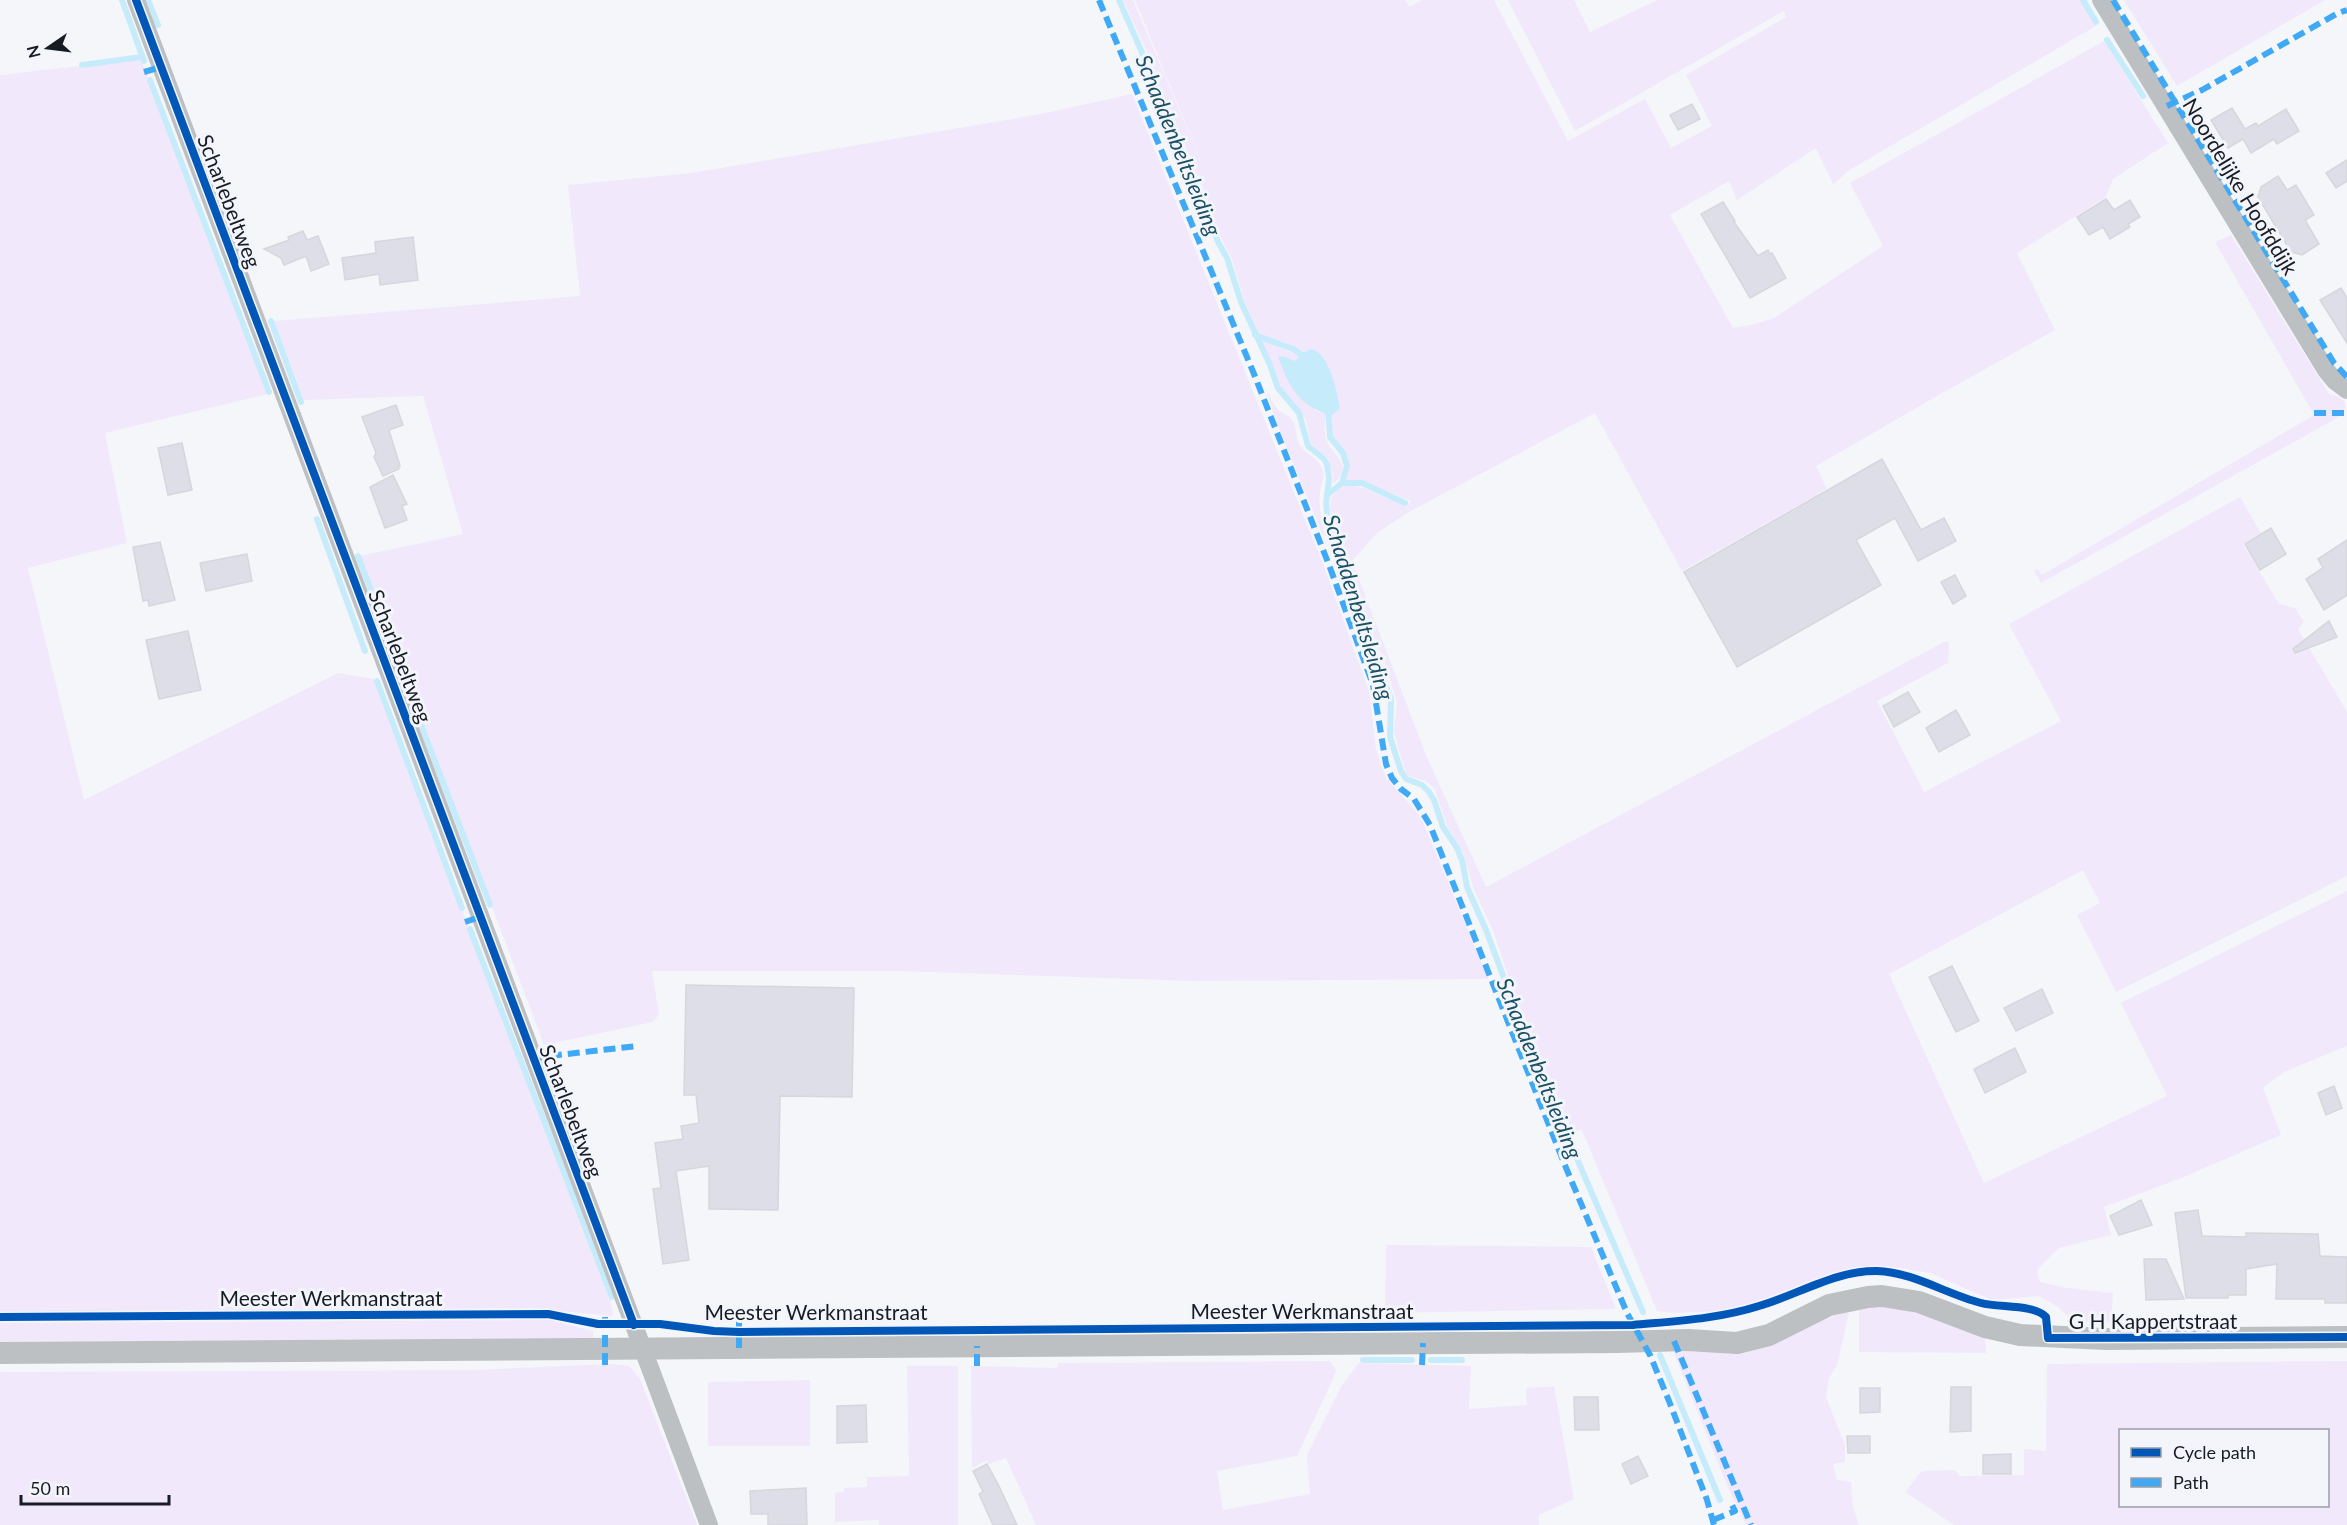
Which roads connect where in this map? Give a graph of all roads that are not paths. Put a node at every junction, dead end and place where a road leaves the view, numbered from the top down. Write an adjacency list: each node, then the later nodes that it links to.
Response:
1 (136, 0): 6 (street, Scharlebeltweg)
2 (2102, 0): 3 (street, Noordelijke Hoofddijk)
3 (2347, 390)
4 (2347, 1337): 5 (street, G H Kappertstraat)
5 (1643, 1342): 6 (street, Meester Werkmanstraat)
6 (644, 1349): 7 (street, Meester Werkmanstraat); 8 (street, Scharlebeltweg)
7 (0, 1353)
8 (709, 1525)

